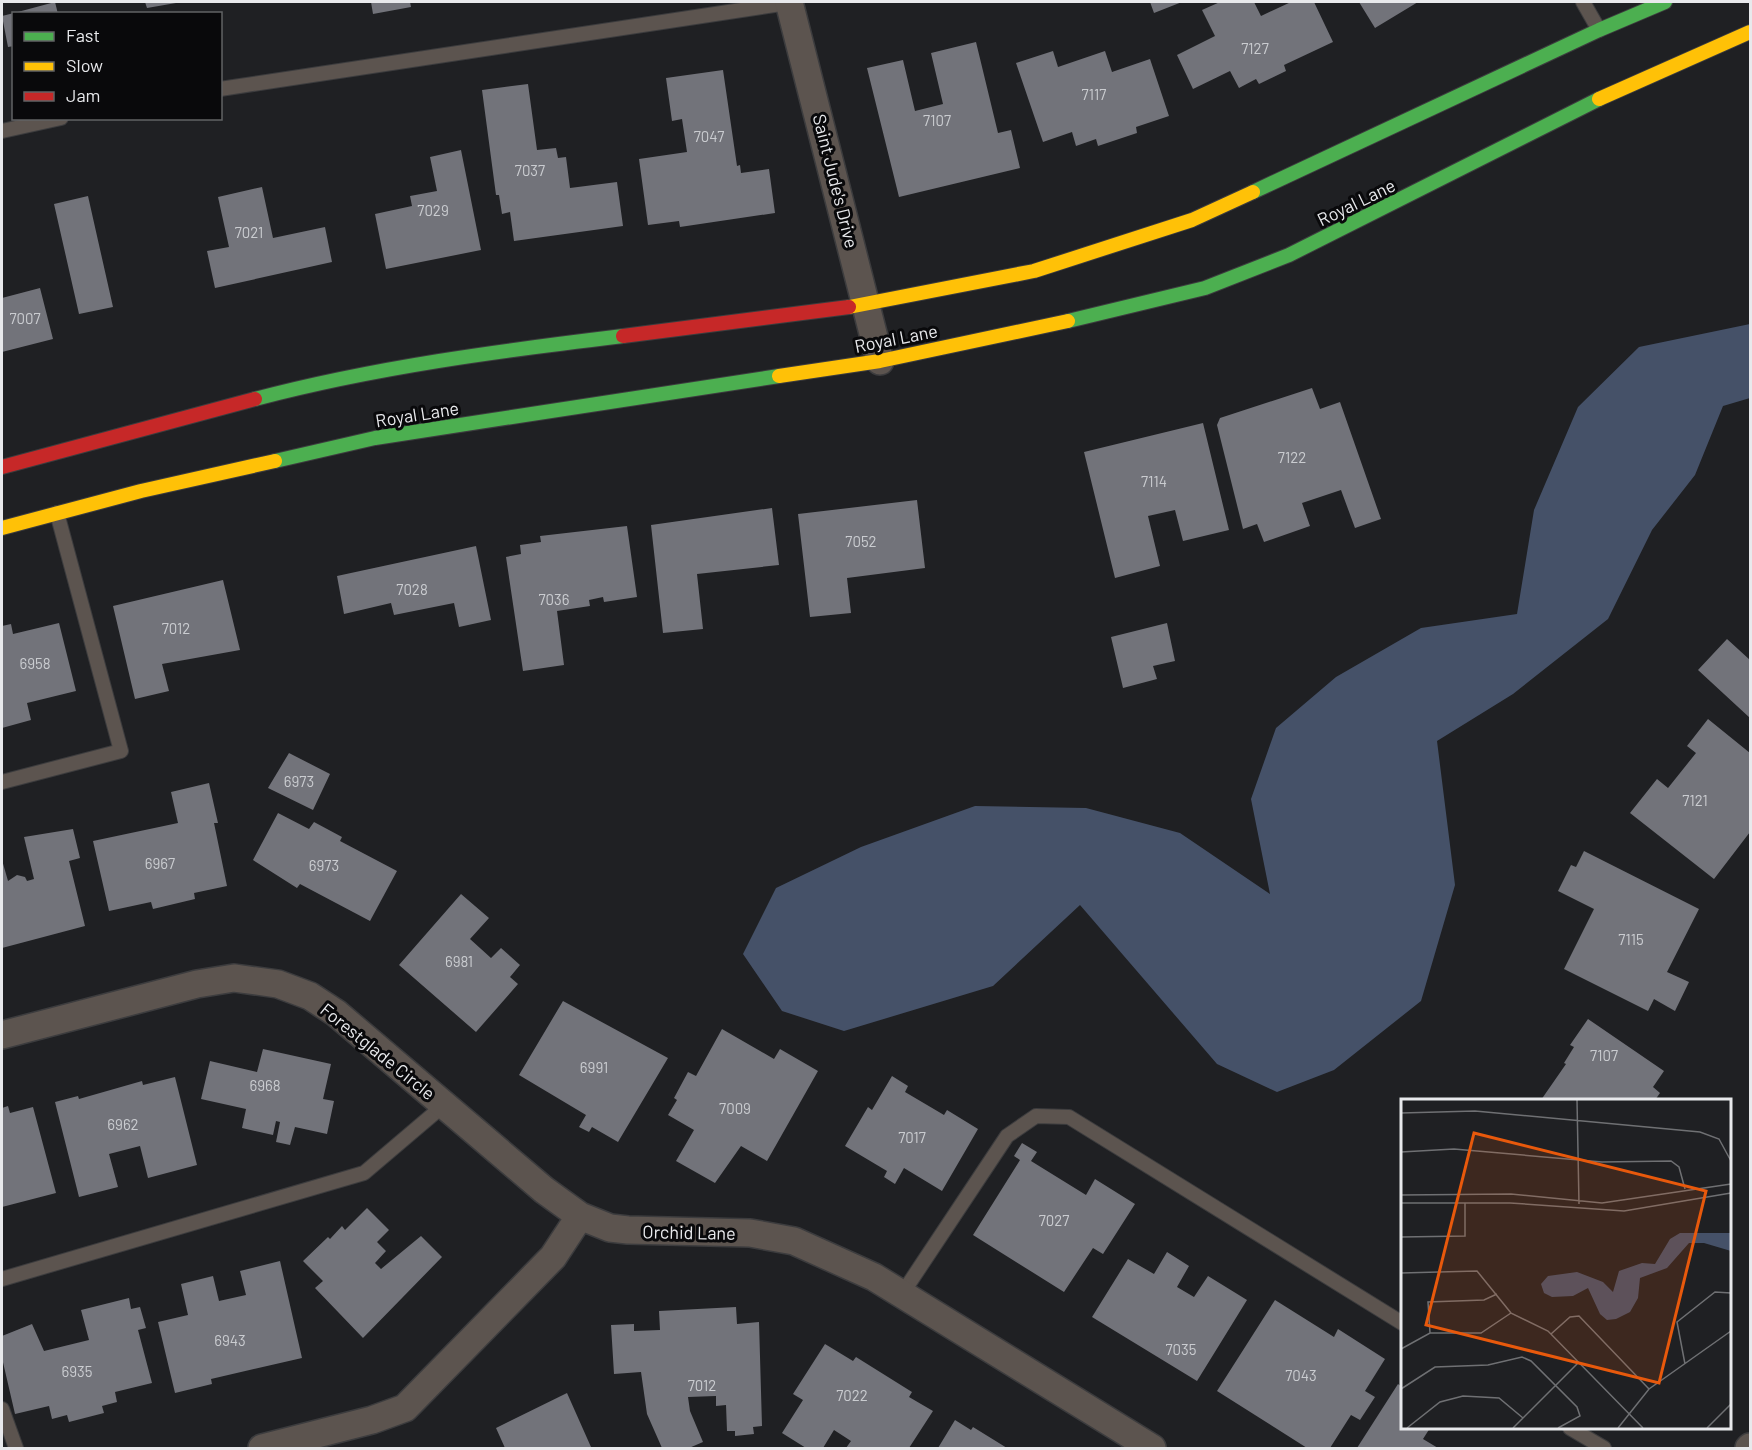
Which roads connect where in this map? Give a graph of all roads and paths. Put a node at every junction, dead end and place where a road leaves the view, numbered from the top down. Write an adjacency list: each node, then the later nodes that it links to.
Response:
1 (789, 2): 2 (lane); 7 (lane); 10 (street, Saint Jude's Drive)
2 (798, 2)
3 (1583, 2): 5 (lane)
4 (1665, 2): 5 (main road)
5 (1599, 30): 10 (main road)
6 (1750, 32): 11 (main road, Royal Lane)
7 (222, 89)
8 (52, 120): 9 (lane)
9 (2, 131)
10 (868, 305): 11 (street, Saint Jude's Drive); 12 (main road)
11 (880, 361): 13 (main road, Royal Lane)
12 (2, 467)
13 (57, 513): 14 (main road, Royal Lane); 15 (lane)
14 (2, 528)
15 (2, 782)
16 (2, 1035): 17 (street, Forestglade Circle)
17 (444, 1105): 18 (street, Forestglade Circle); 19 (lane)
18 (580, 1216): 20 (street, Orchid Lane); 26 (street)
19 (2, 1279)
20 (902, 1294): 21 (lane); 24 (street, Orchid Lane)
21 (1401, 1322)
22 (2, 1410): 25 (lane)
23 (1572, 1429): 27 (lane)
24 (1150, 1448)
25 (16, 1449)
26 (262, 1449)
27 (1604, 1449)

